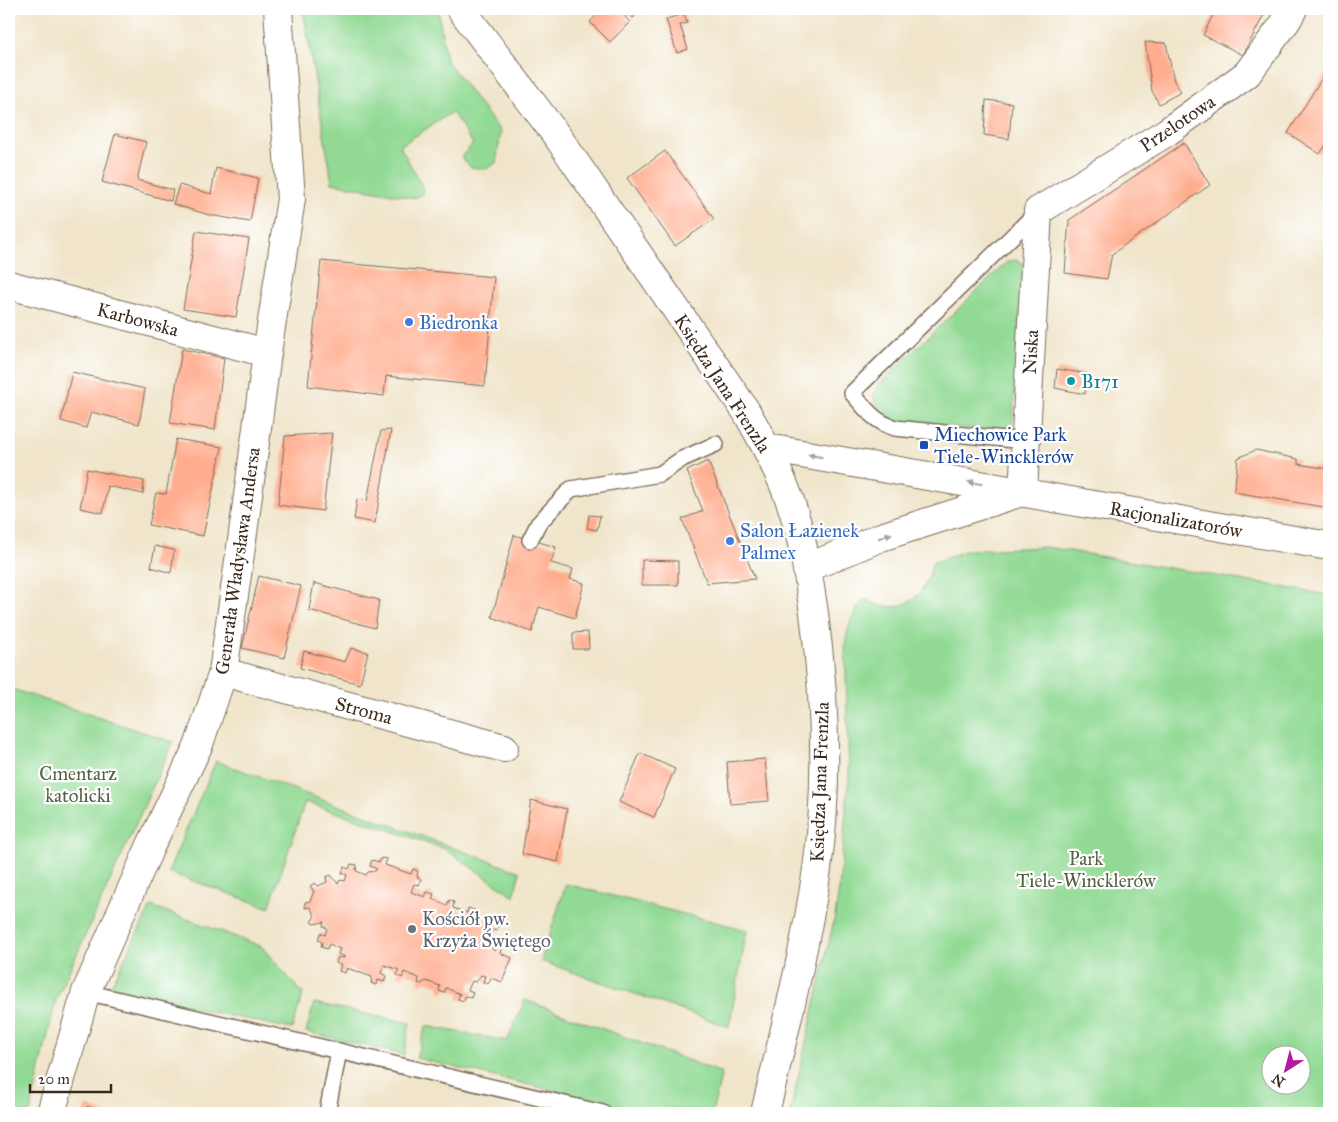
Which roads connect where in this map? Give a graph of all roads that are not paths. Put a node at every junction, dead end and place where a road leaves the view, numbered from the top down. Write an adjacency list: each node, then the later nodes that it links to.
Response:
1 (278, 9): 6 (street, Generała Władysława Andersa)
2 (461, 9): 9 (street, Księdza Jana Frenzla)
3 (1293, 9): 4 (street, Przelotowa)
4 (1038, 211): 7 (street, Niska); 7 (lane)
5 (9, 285): 6 (street, Karbowska)
6 (267, 353): 14 (street, Generała Władysława Andersa)
7 (1025, 441): 10 (street, Niska)
8 (716, 444): 11 (lane)
9 (767, 448): 10 (street, Racjonalizatorów, one-way to 9); 13 (street, Księdza Jana Frenzla)
10 (1023, 492): 12 (street, Racjonalizatorów); 13 (street, Racjonalizatorów, one-way to 10)
11 (530, 540)
12 (1329, 546)
13 (807, 568): 22 (street, Księdza Jana Frenzla)
14 (223, 672): 15 (street, Stroma); 16 (street, Generała Władysława Andersa)
15 (504, 748)
16 (86, 992): 17 (lane); 19 (street, Generała Władysława Andersa)
17 (339, 1051): 18 (lane); 20 (lane)
18 (572, 1110): 21 (lane)
19 (51, 1113)
20 (327, 1113)
21 (603, 1113)
22 (765, 1113)

